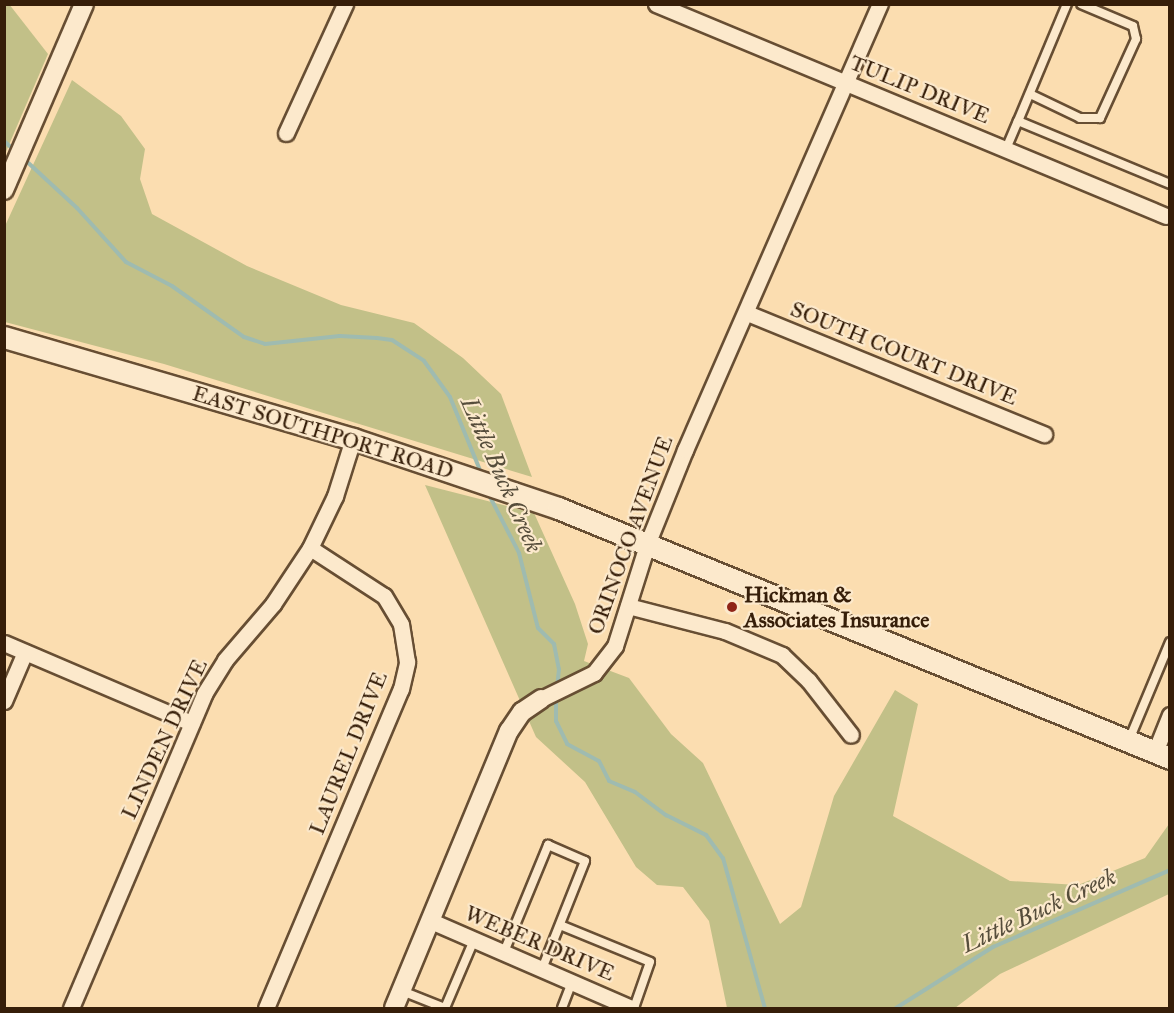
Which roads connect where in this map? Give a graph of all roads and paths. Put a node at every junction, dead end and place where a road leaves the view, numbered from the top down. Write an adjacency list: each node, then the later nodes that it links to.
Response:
1 (84, 4): 13 (street)
2 (345, 4): 10 (street)
3 (656, 4): 7 (street, TULIP DRIVE)
4 (880, 4): 7 (street, ORINOCO AVENUE)
5 (1067, 4): 8 (lane)
6 (1081, 4): 8 (lane)
7 (847, 83): 11 (street, TULIP DRIVE); 15 (street, ORINOCO AVENUE)
8 (1030, 94): 9 (lane)
9 (1018, 122): 11 (lane); 12 (lane)
10 (286, 133)
11 (1006, 149): 14 (street, TULIP DRIVE)
12 (1170, 184)
13 (7, 185)
14 (1166, 216)
15 (747, 313): 17 (street, SOUTH COURT DRIVE); 19 (street, ORINOCO AVENUE)
16 (4, 338): 18 (main road, EAST SOUTHPORT ROAD)
17 (1044, 434)
18 (353, 439): 19 (main road, EAST SOUTHPORT ROAD); 20 (street, LINDEN DRIVE)
19 (648, 542): 21 (street, ORINOCO AVENUE); 30 (main road, EAST SOUTHPORT ROAD)
20 (310, 549): 28 (street, LINDEN DRIVE); 40 (street, LAUREL DRIVE)
21 (628, 606): 25 (street, ORINOCO AVENUE); 29 (street)
22 (1170, 642): 30 (lane)
23 (4, 643): 24 (street)
24 (25, 652): 26 (street); 28 (street)
25 (541, 699): 32 (street, ORINOCO AVENUE)
26 (4, 701)
27 (1170, 716): 31 (street)
28 (192, 723): 39 (street, LINDEN DRIVE)
29 (851, 735)
30 (1129, 741): 31 (main road, EAST SOUTHPORT ROAD)
31 (1162, 755)
32 (431, 921): 34 (street, WEBER DRIVE); 38 (street, ORINOCO AVENUE)
33 (560, 925): 35 (lane); 36 (lane); 43 (lane)
34 (474, 940): 35 (street, WEBER DRIVE); 38 (lane)
35 (504, 952): 36 (street, WEBER DRIVE)
36 (542, 969): 37 (street, WEBER DRIVE)
37 (573, 982): 42 (lane); 43 (street, WEBER DRIVE)
38 (402, 991): 41 (street, ORINOCO AVENUE)
39 (71, 1008)
40 (266, 1008)
41 (394, 1008)
42 (562, 1008)
43 (633, 1008)

